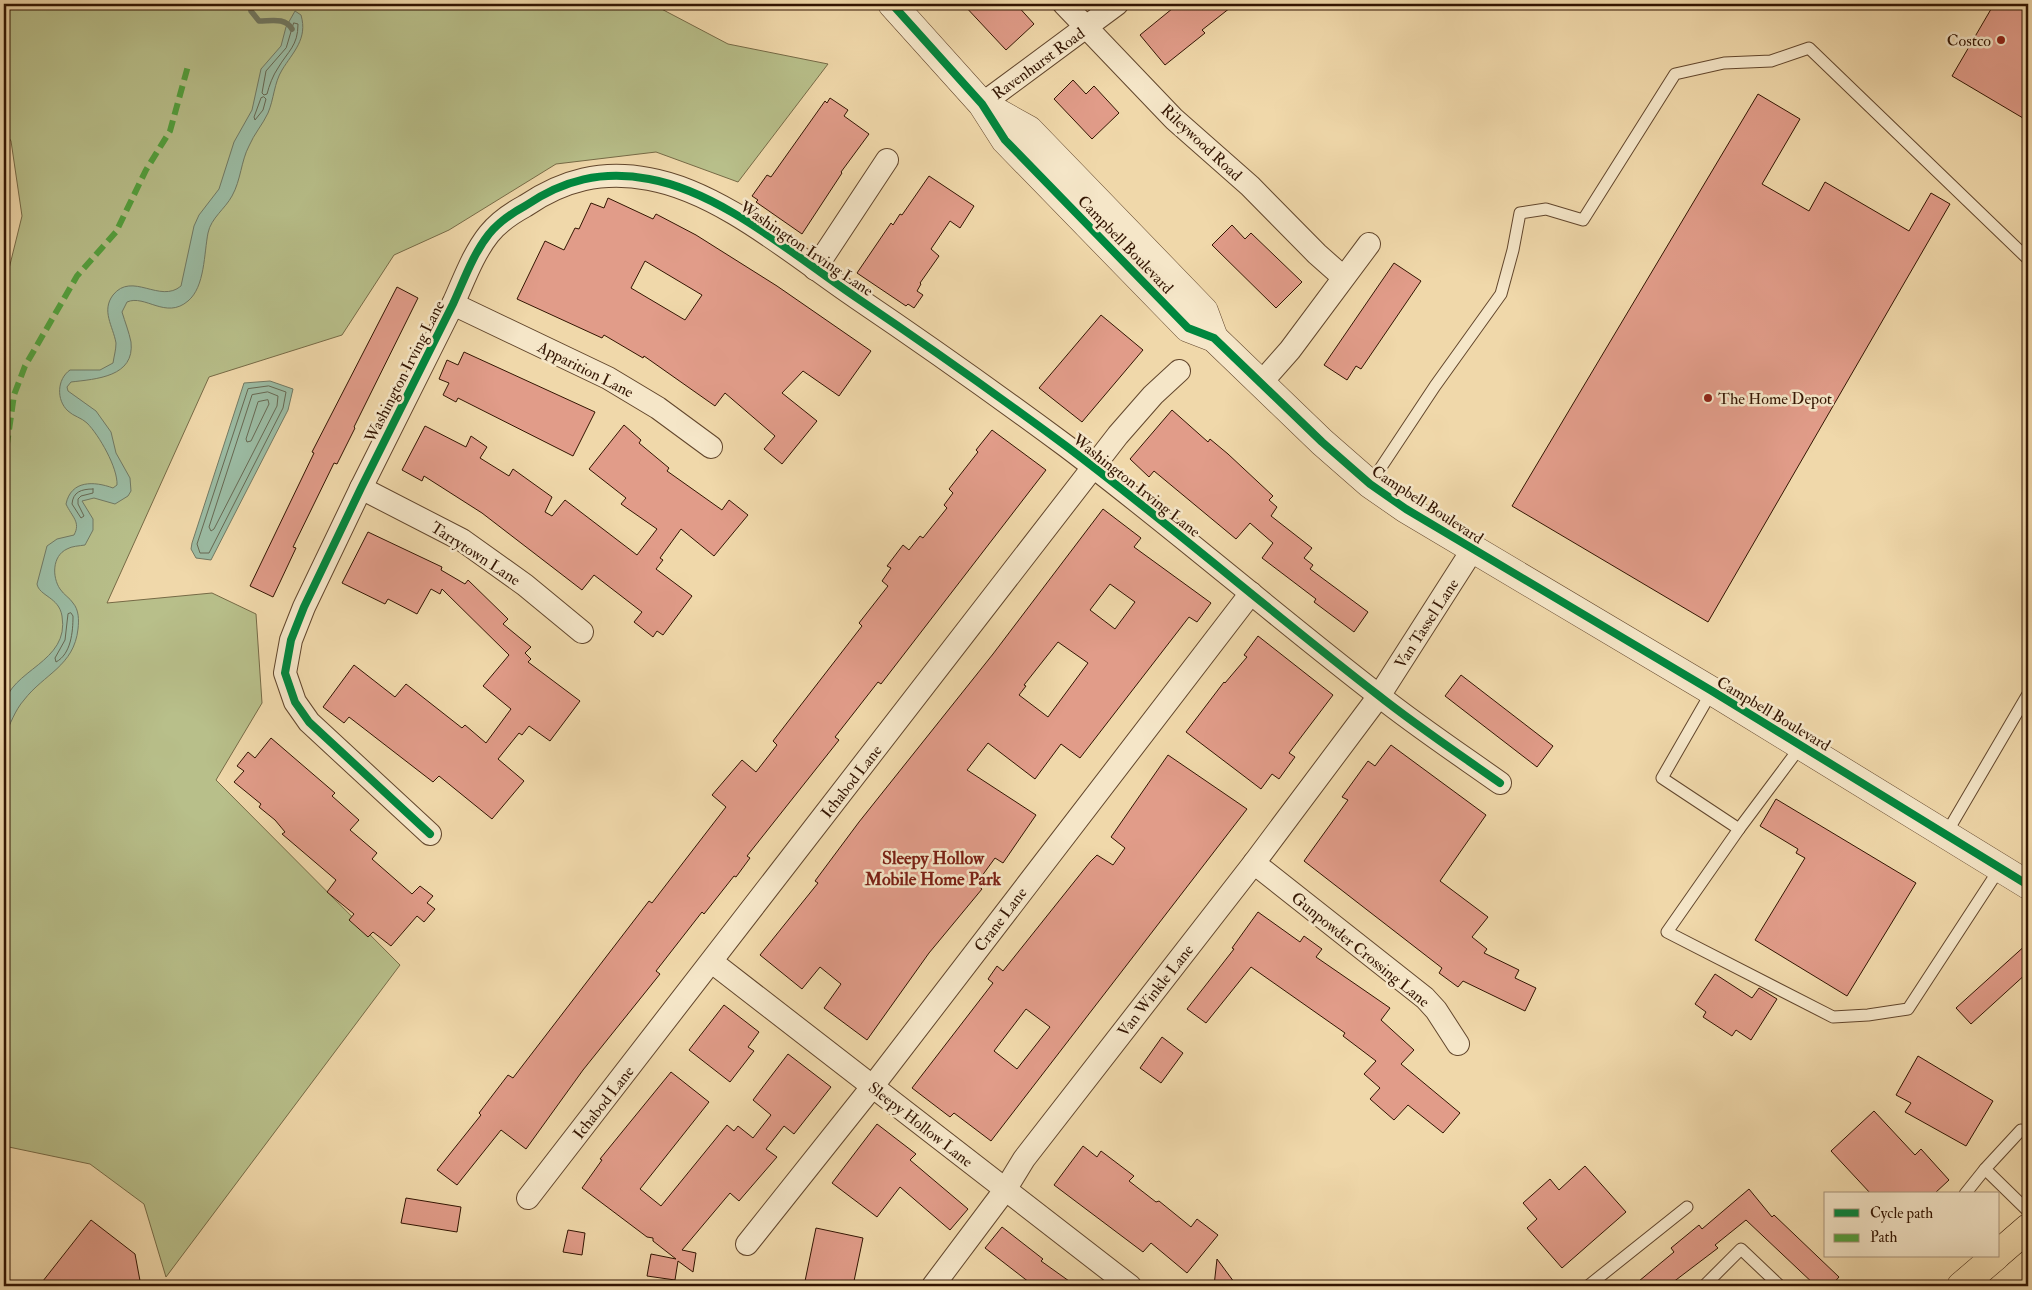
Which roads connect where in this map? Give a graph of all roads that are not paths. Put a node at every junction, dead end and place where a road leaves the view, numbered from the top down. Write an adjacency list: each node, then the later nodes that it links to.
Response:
1 (892, 4): 5 (street, Campbell Boulevard)
2 (1064, 4): 4 (street, Rileywood Road)
3 (1117, 4): 4 (street, Ravenhurst Road)
4 (1086, 28): 5 (street, Ravenhurst Road); 10 (street, Rileywood Road)
5 (982, 104): 13 (street, Campbell Boulevard)
6 (886, 160): 9 (street)
7 (1369, 244): 10 (street)
8 (2028, 259): 16 (lane)
9 (815, 269): 11 (street, Washington Irving Lane); 15 (street, Washington Irving Lane)
10 (1343, 277): 13 (street)
11 (454, 304): 14 (street, Apparition Lane); 17 (street, Washington Irving Lane)
12 (1180, 371): 15 (street, Ichabod Lane)
13 (1260, 384): 16 (street, Campbell Boulevard)
14 (711, 447)
15 (1092, 468): 19 (street, Washington Irving Lane); 32 (street, Ichabod Lane)
16 (1370, 484): 18 (street, Campbell Boulevard)
17 (361, 488): 20 (street, Tarrytown Lane); 27 (street, Washington Irving Lane)
18 (1473, 550): 21 (street, Campbell Boulevard); 23 (street, Van Tassel Lane)
19 (1251, 592): 23 (street, Washington Irving Lane); 34 (street, Crane Lane)
20 (582, 632)
21 (1712, 691): 24 (street, Campbell Boulevard); 26 (lane)
22 (2028, 694): 28 (lane)
23 (1379, 696): 25 (street, Washington Irving Lane); 29 (street, Van Winkle Lane)
24 (1801, 745): 26 (lane); 28 (street, Campbell Boulevard)
25 (1500, 783)
26 (1739, 829): 30 (lane)
27 (430, 834)
28 (1946, 834): 30 (street, Campbell Boulevard)
29 (1254, 863): 33 (street, Gunpowder Crossing Lane); 37 (street, Van Winkle Lane)
30 (2000, 868): 31 (street, Campbell Boulevard)
31 (2028, 885)
32 (712, 962): 34 (street, Sleepy Hollow Lane); 39 (street, Ichabod Lane)
33 (1458, 1044)
34 (872, 1087): 37 (street, Sleepy Hollow Lane); 43 (street, Crane Lane)
35 (2020, 1130): 36 (lane)
36 (1985, 1169): 38 (lane); 41 (lane)
37 (1005, 1190): 46 (street, Van Winkle Lane); 47 (street, Sleepy Hollow Lane)
38 (1967, 1192)
39 (528, 1198)
40 (1687, 1206): 48 (lane)
41 (2028, 1211)
42 (2028, 1228): 44 (highway)
43 (747, 1244)
44 (2000, 1252)
45 (1994, 1258): 51 (highway)
46 (933, 1286)
47 (1130, 1286)
48 (1588, 1286)
49 (1704, 1286): 50 (lane)
50 (1780, 1286)
51 (1961, 1286)

